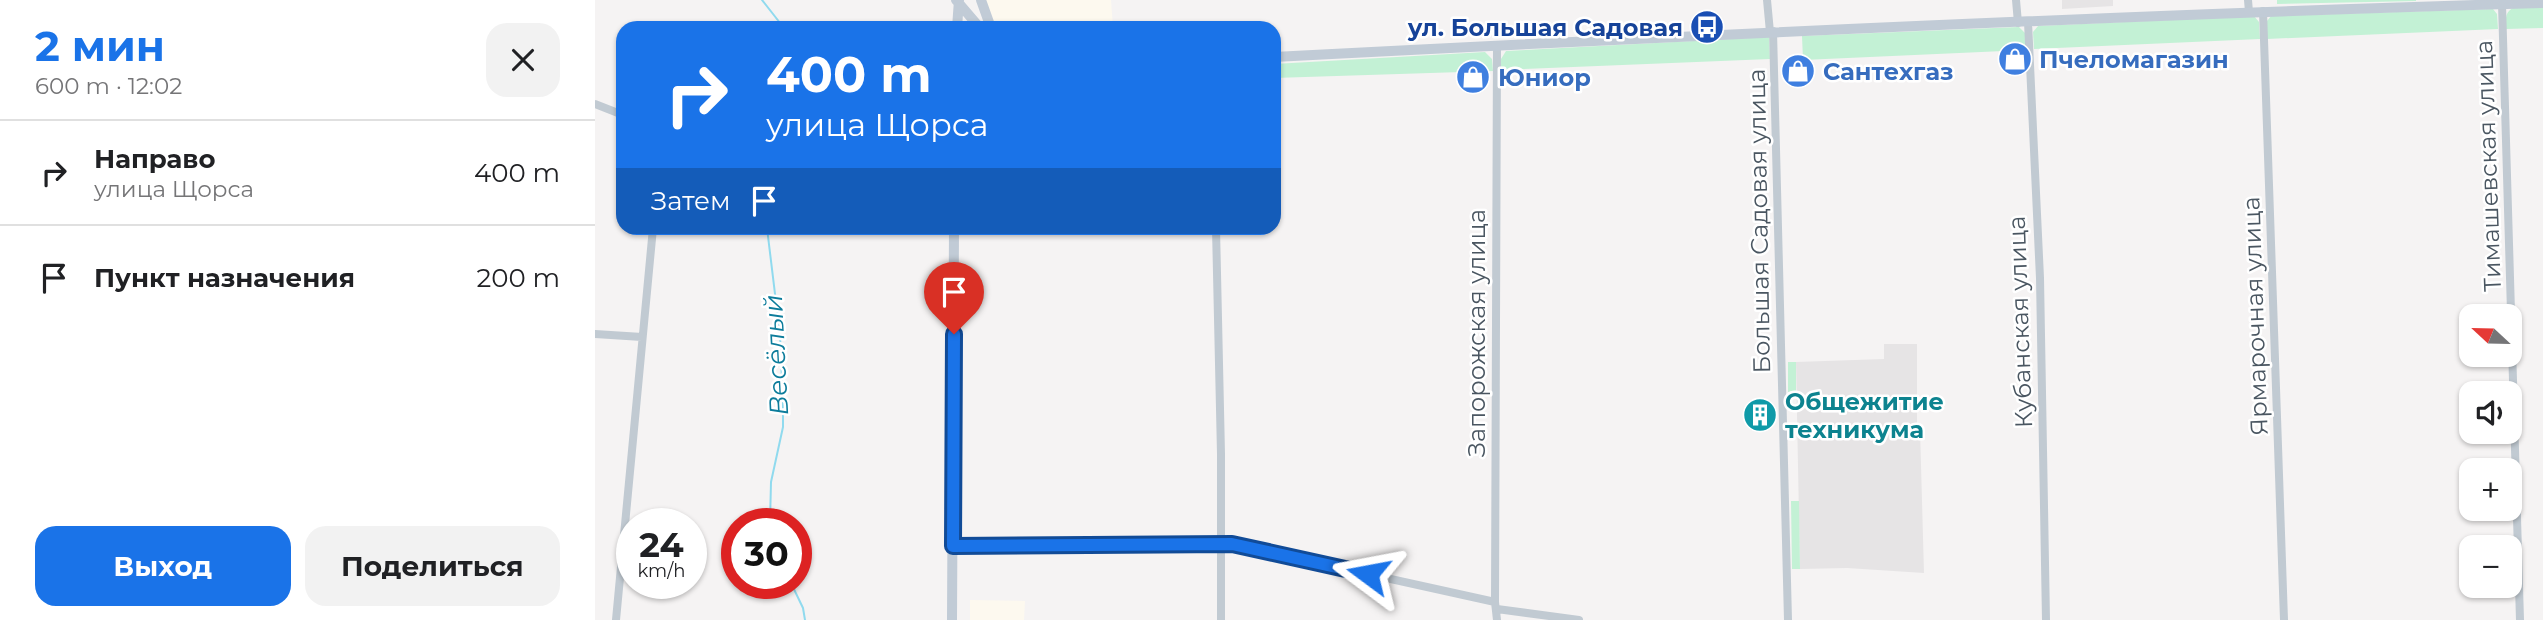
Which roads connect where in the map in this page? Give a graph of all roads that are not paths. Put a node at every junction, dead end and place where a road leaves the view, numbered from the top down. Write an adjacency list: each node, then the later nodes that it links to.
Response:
1 (981, 0): 11 (main road)
2 (1767, 0): 13 (street, Большая Садовая улица)
3 (2016, 0): 12 (street, Кубанская улица)
4 (958, 1): 9 (main road); 10 (main road)
5 (2496, 3): 6 (main road); 8 (main road); 34 (street, Тимашевская улица)
6 (2543, 3)
7 (2248, 6): 8 (main road); 12 (main road)
8 (2263, 11): 33 (street, Ярмарочная улица)
9 (957, 21)
10 (974, 21)
11 (988, 21)
12 (2023, 22): 13 (main road); 32 (street, Кубанская улица)
13 (1772, 32): 14 (main road); 31 (street, Большая Садовая улица)
14 (1497, 46): 15 (main road); 25 (street, Запорожская улица)
15 (1281, 57)
16 (595, 104): 17 (street)
17 (616, 112)
18 (652, 235): 22 (street)
19 (954, 235): 24 (main road)
20 (1216, 235): 23 (street)
21 (595, 334): 22 (street)
22 (642, 337): 26 (street)
23 (1221, 545): 24 (street); 25 (street); 28 (street)
24 (953, 546): 27 (main road)
25 (1496, 606): 29 (street, Запорожская улица); 30 (street)
26 (616, 620)
27 (952, 620)
28 (1221, 620)
29 (1497, 620)
30 (1579, 620)
31 (1789, 620)
32 (2046, 620)
33 (2284, 620)
34 (2520, 620)

